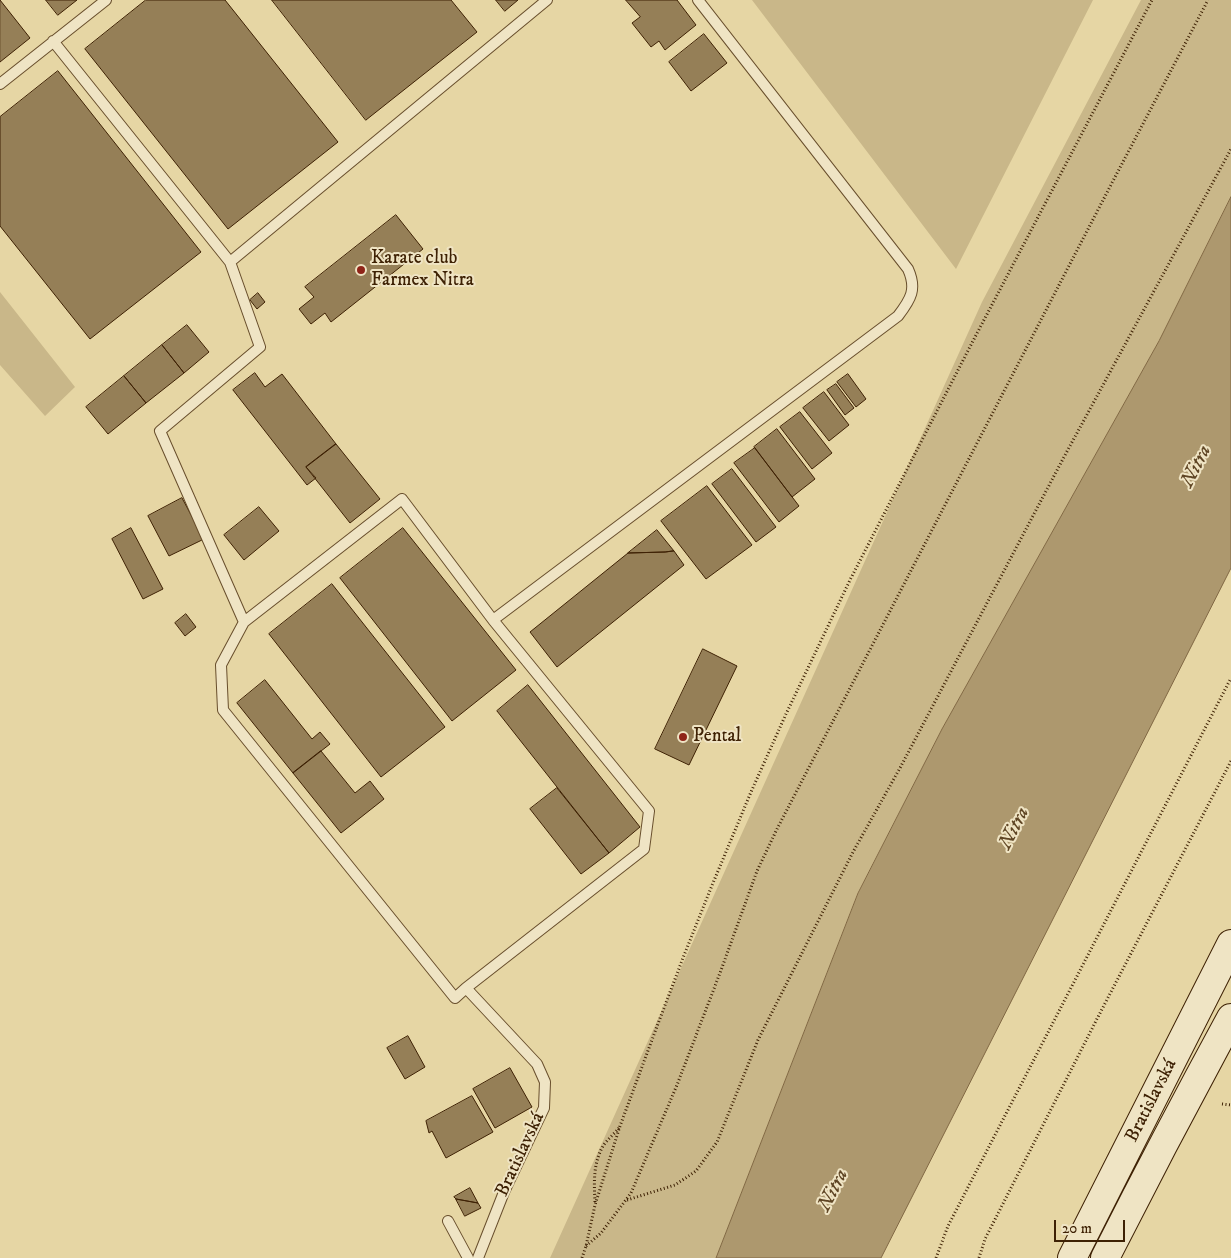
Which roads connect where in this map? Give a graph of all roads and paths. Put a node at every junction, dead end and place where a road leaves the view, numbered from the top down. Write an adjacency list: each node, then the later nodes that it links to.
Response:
1 (106, 0): 6 (lane)
2 (546, 0): 9 (lane)
3 (698, 0): 10 (lane)
4 (1152, 0): 19 (path)
5 (1208, 0): 20 (path)
6 (53, 42): 7 (lane); 9 (lane)
7 (0, 84)
8 (1231, 149): 20 (path)
9 (230, 262): 11 (lane)
10 (493, 620): 11 (lane); 15 (lane)
11 (244, 622): 15 (lane)
12 (1231, 678): 27 (path)
13 (1231, 760): 28 (path)
14 (1231, 944): 29 (main road, Bratislavská)
15 (466, 988): 25 (lane, Bratislavská)
16 (1231, 1018): 30 (main road, Bratislavská)
17 (1222, 1104): 18 (path)
18 (1231, 1105)
19 (620, 1126): 21 (path); 21 (path)
20 (626, 1200): 23 (path)
21 (595, 1205): 23 (path)
22 (448, 1222): 24 (lane)
23 (586, 1246): 26 (path)
24 (468, 1258)
25 (478, 1258)
26 (582, 1258)
27 (936, 1258)
28 (979, 1258)
29 (1072, 1258)
30 (1105, 1258)

